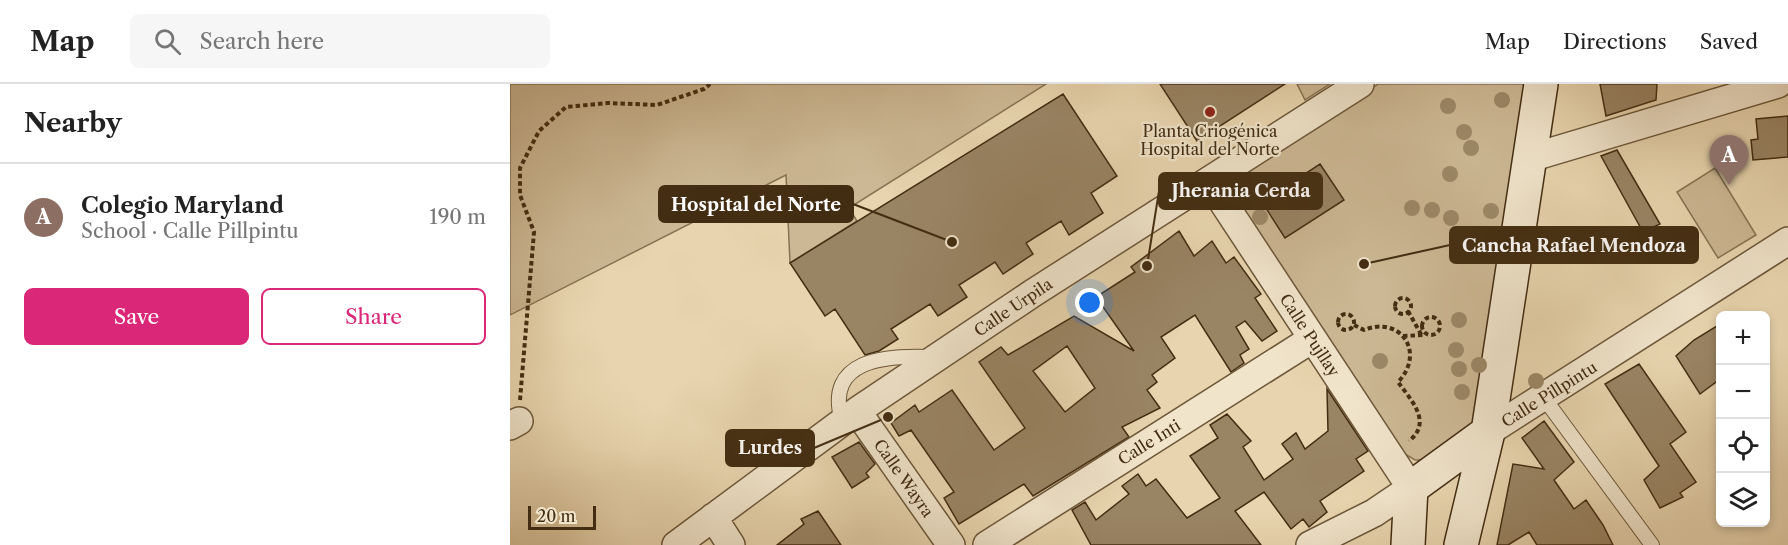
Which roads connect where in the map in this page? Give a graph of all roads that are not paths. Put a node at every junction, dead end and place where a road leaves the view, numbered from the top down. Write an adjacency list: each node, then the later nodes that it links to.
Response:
1 (1360, 84): 5 (street, Calle Urpila)
2 (1541, 84): 4 (street)
3 (1778, 84): 4 (street)
4 (1530, 158): 10 (street)
5 (1209, 181): 7 (street, Calle Pujllay); 9 (street, Calle Urpila)
6 (1788, 241): 8 (street, Calle Pillpintu)
7 (1312, 339): 11 (street, Calle Pujllay); 16 (street, Calle Inti)
8 (1544, 398): 10 (street, Calle Pillpintu); 20 (lane)
9 (849, 416): 12 (street, Calle Urpila); 15 (street, Calle Wayra)
10 (1488, 432): 11 (street, Calle Pillpintu); 19 (street)
11 (1411, 488): 17 (street, Calle Pillpintu); 18 (street)
12 (713, 517): 13 (street, Calle Urpila); 14 (street)
13 (676, 545)
14 (731, 545)
15 (951, 545)
16 (987, 545)
17 (1310, 545)
18 (1408, 545)
19 (1461, 545)
20 (1652, 545)

